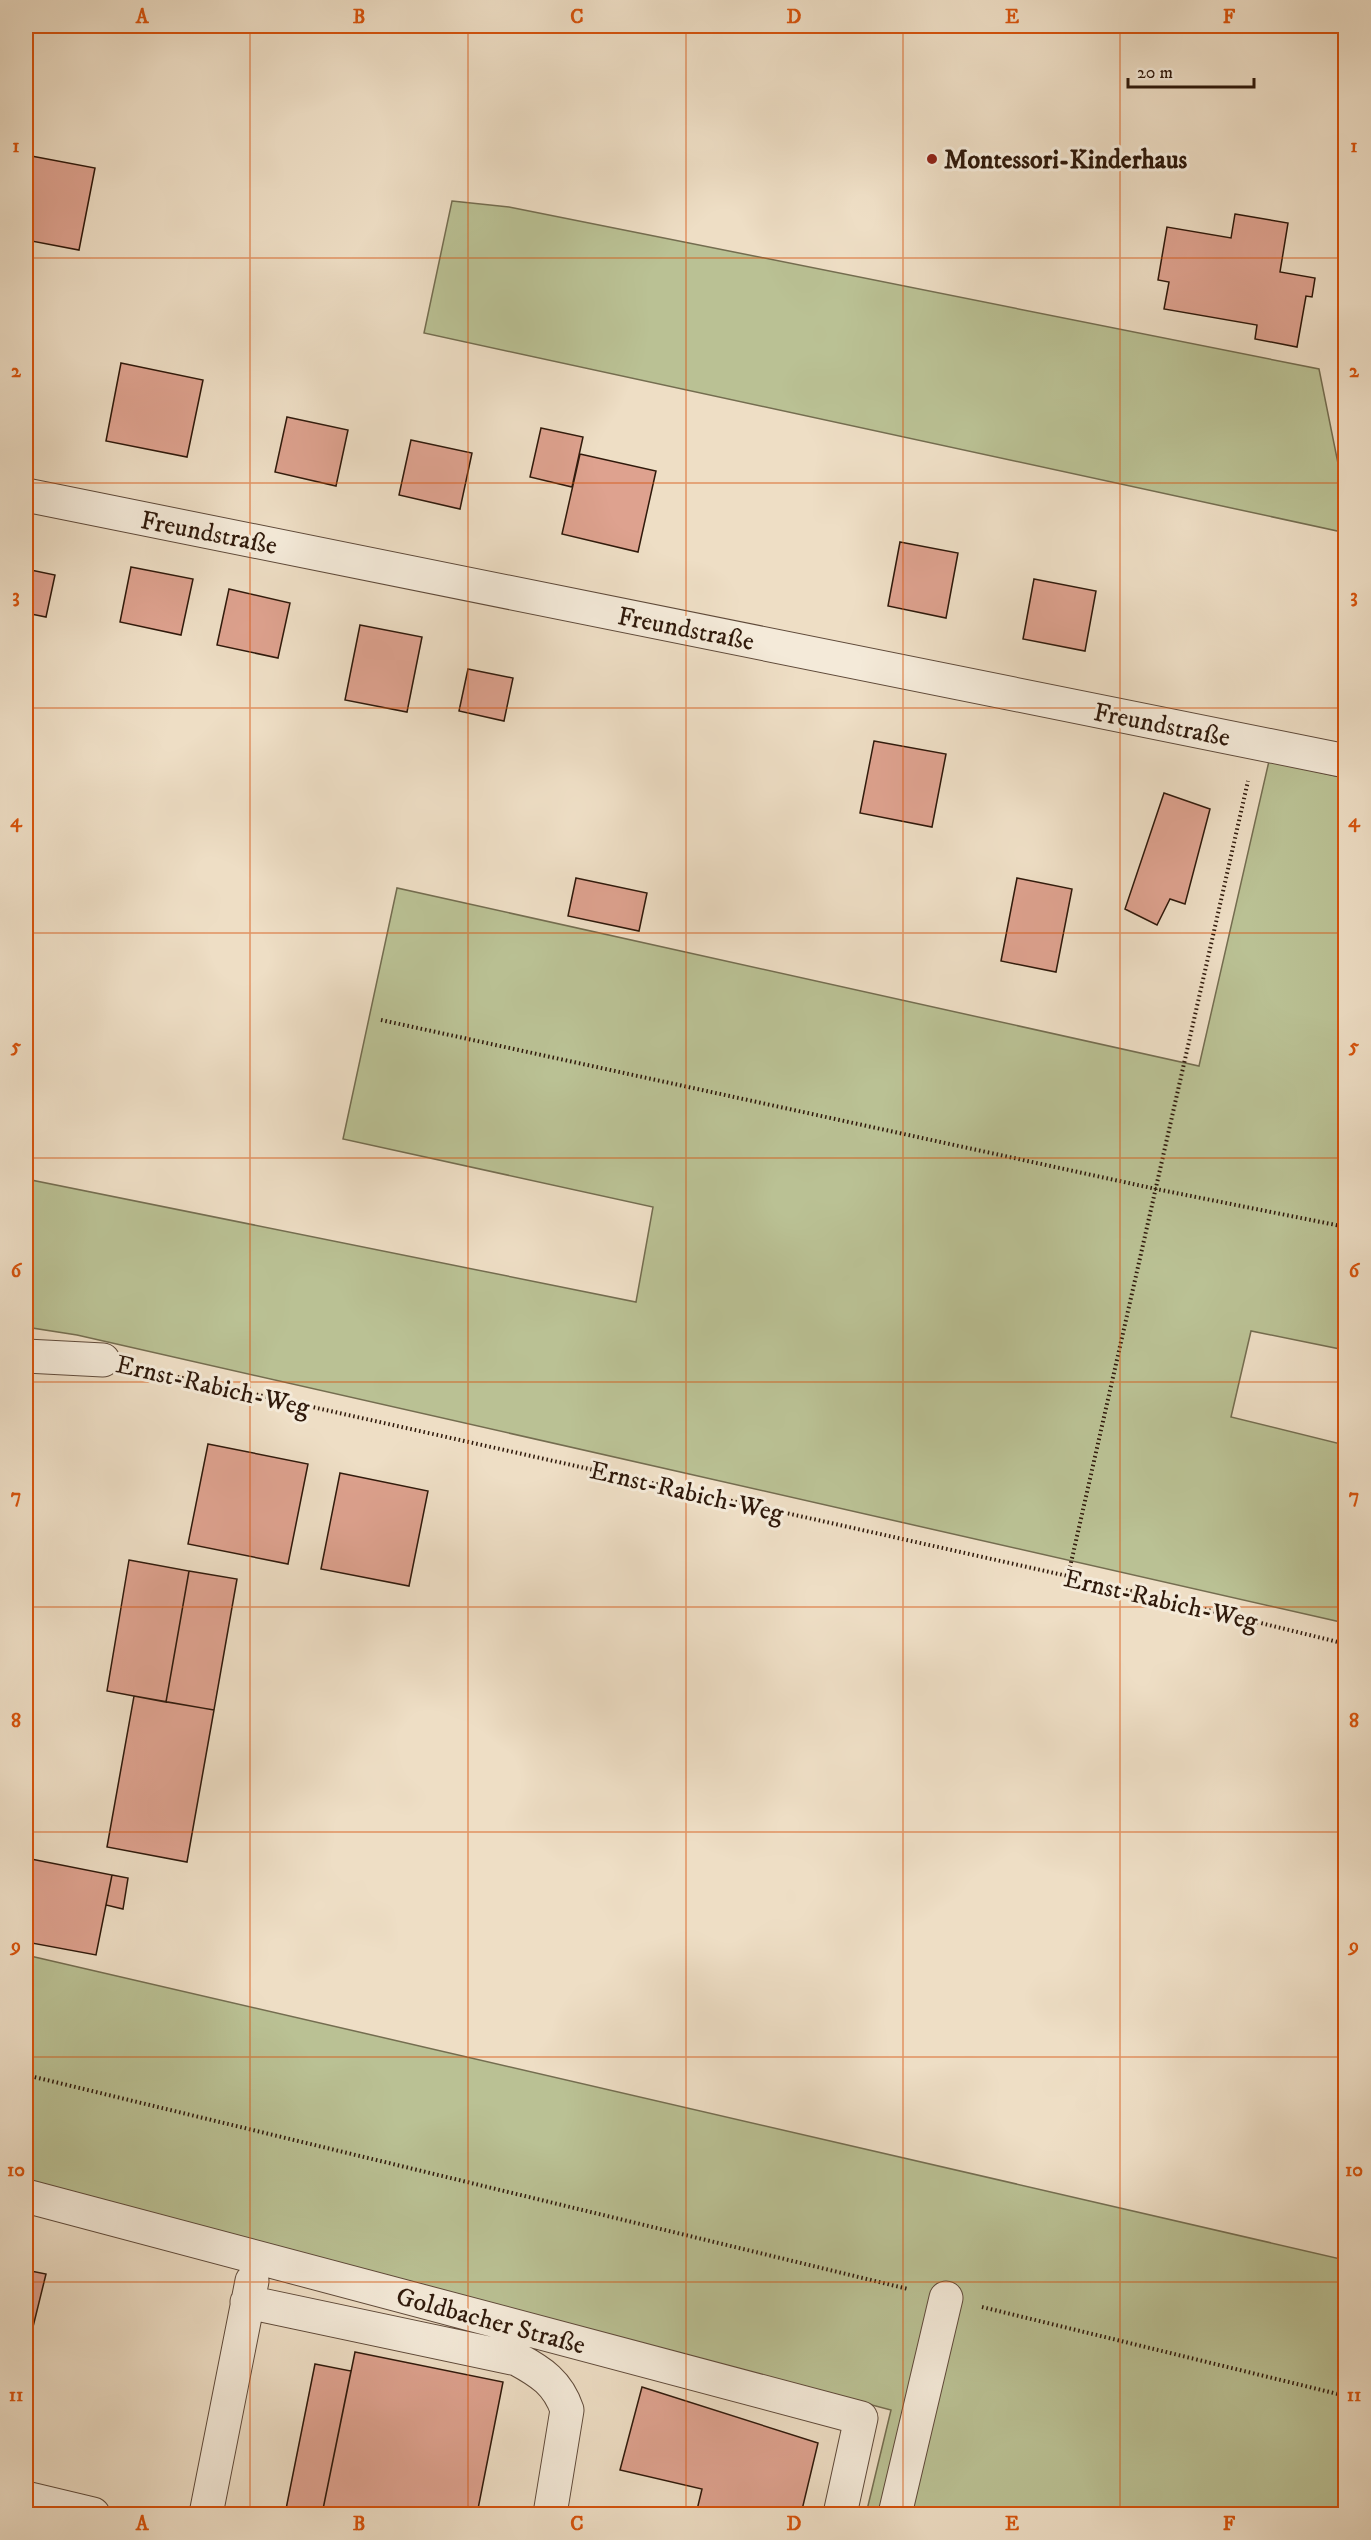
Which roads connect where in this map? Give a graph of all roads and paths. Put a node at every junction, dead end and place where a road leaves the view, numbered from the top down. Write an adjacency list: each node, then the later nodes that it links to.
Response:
1 (26, 495): 2 (street, Freundstraße)
2 (1257, 743): 3 (street, Freundstraße); 5 (path)
3 (1346, 761)
4 (381, 1020): 5 (path)
5 (1156, 1188): 6 (path); 9 (path)
6 (1346, 1227)
7 (26, 1356): 8 (street, Ernst-Rabich-Weg)
8 (103, 1360): 9 (path, Ernst-Rabich-Weg)
9 (1068, 1576): 10 (path, Ernst-Rabich-Weg)
10 (1346, 1644)
11 (26, 2075): 14 (path)
12 (26, 2196): 13 (street, Goldbacher Straße)
13 (256, 2258): 15 (street); 21 (street, Goldbacher Straße)
14 (946, 2298): 16 (path); 22 (street)
15 (247, 2302): 19 (street); 20 (street)
16 (1346, 2396)
17 (26, 2498): 18 (street)
18 (93, 2514)
19 (206, 2514)
20 (550, 2514)
21 (840, 2514)
22 (895, 2514)

